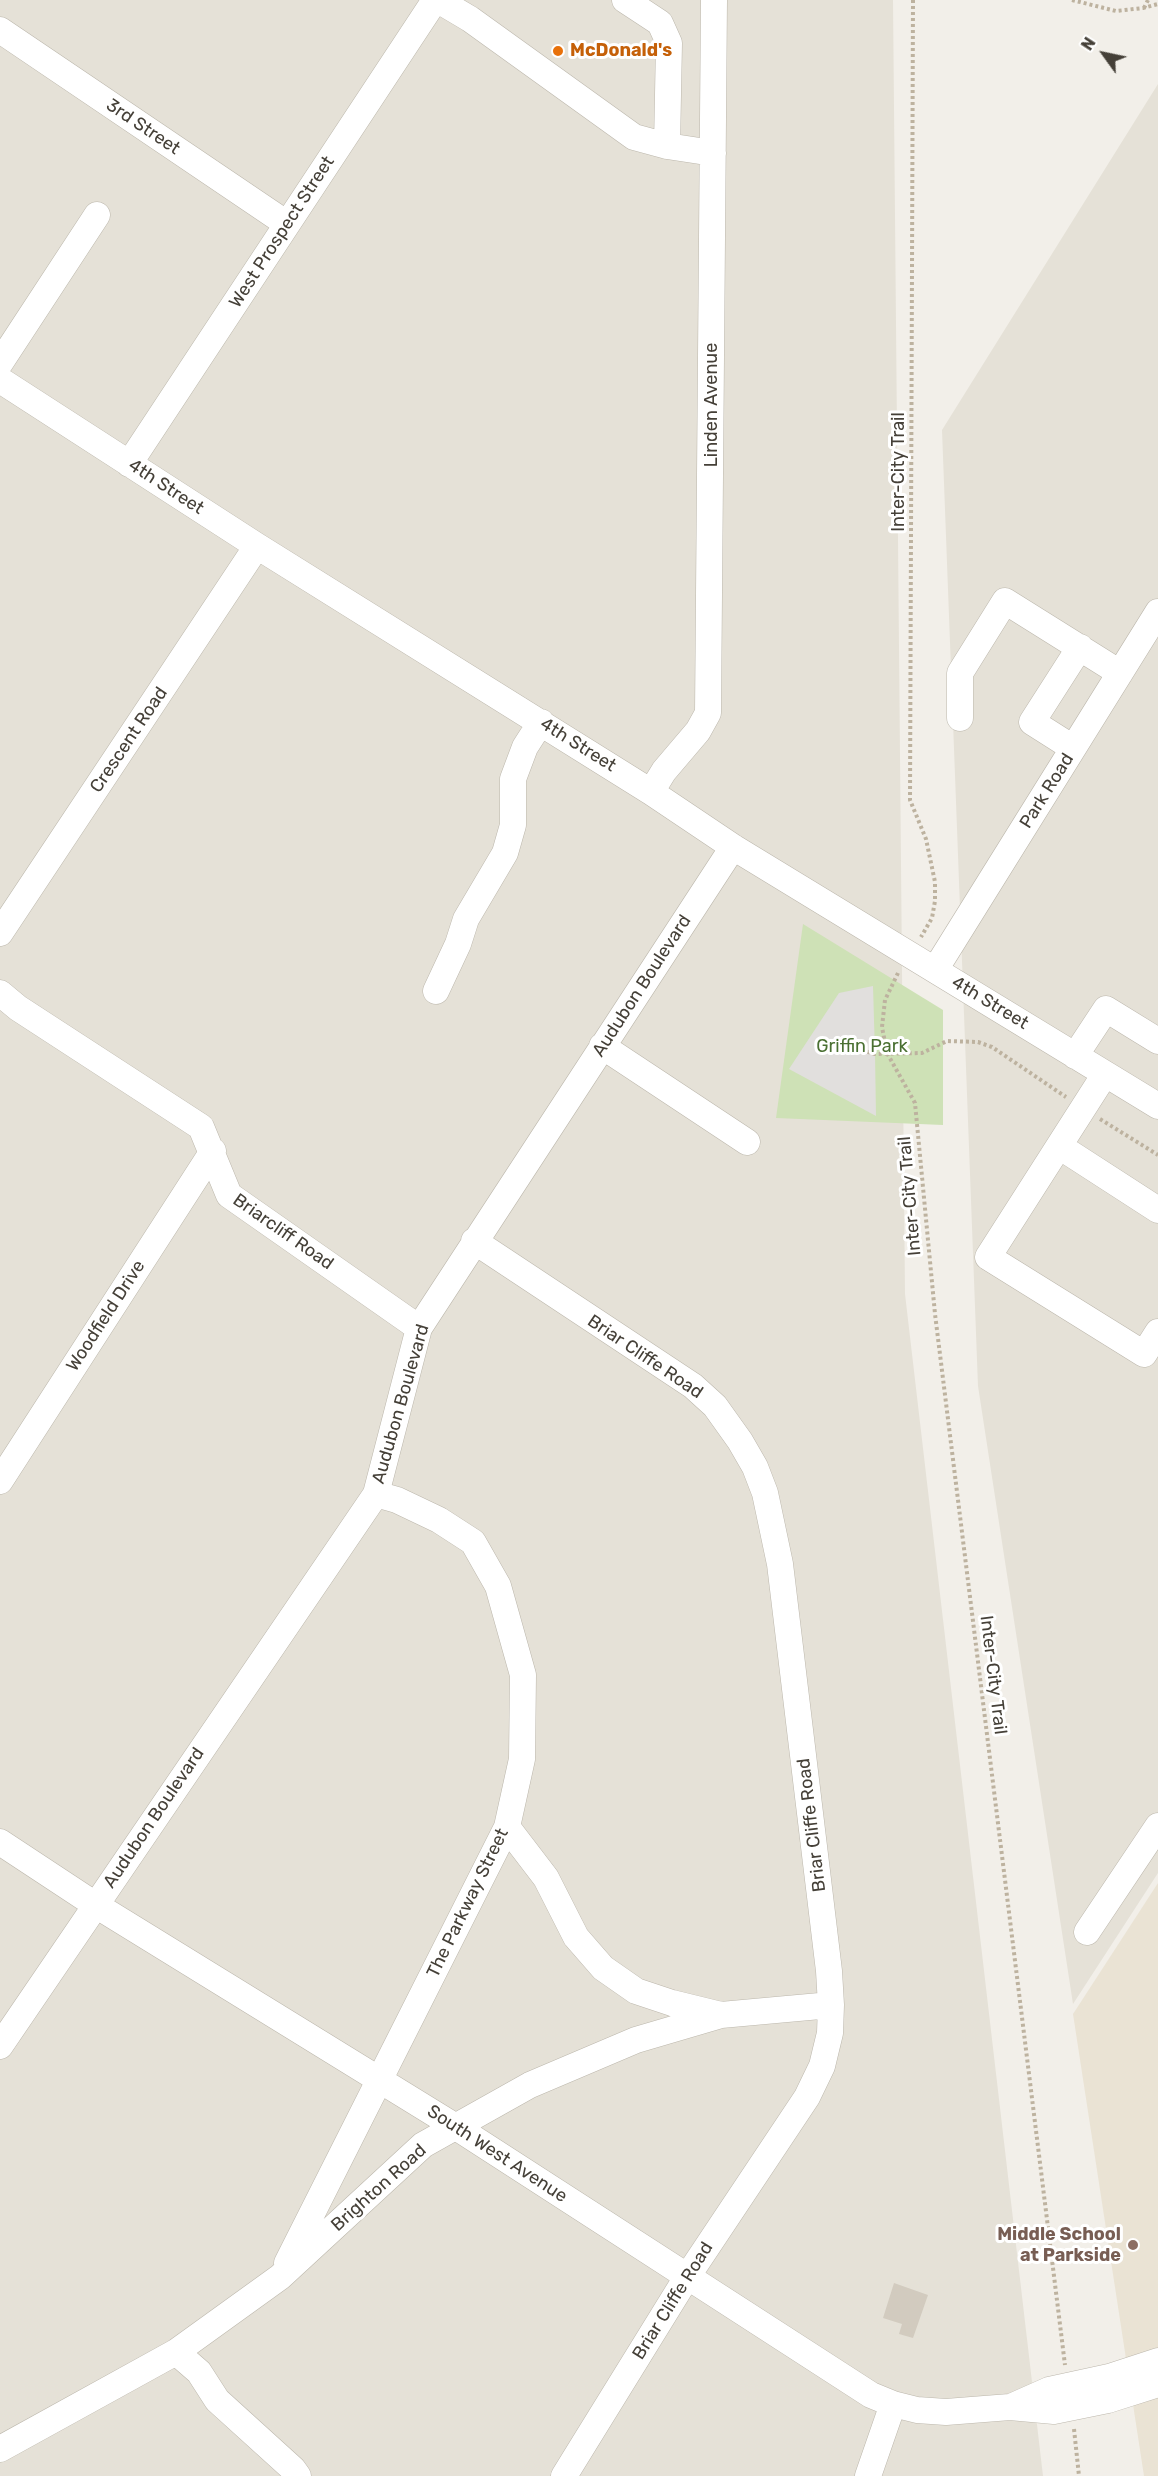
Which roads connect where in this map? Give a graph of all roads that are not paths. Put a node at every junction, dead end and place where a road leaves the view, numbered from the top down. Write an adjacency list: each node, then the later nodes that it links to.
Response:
1 (436, 0): 5 (street); 8 (street, West Prospect Street)
2 (625, 0): 5 (street)
3 (714, 0): 6 (street, Linden Avenue)
4 (0, 30): 8 (street, 3rd Street)
5 (667, 146): 6 (street)
6 (713, 153): 18 (street, Linden Avenue)
7 (96, 215): 9 (street)
8 (287, 224): 10 (street, West Prospect Street)
9 (0, 377): 10 (street, 4th Street)
10 (129, 464): 11 (street, 4th Street)
11 (257, 546): 16 (street, 4th Street); 20 (street, Crescent Road)
12 (1158, 612): 14 (street, Park Road)
13 (1080, 647): 14 (street); 15 (street); 17 (street)
14 (1120, 672): 17 (street, Park Road)
15 (960, 718)
16 (541, 722): 18 (street, 4th Street); 22 (street)
17 (1073, 748): 21 (street, Park Road)
18 (651, 792): 19 (street, 4th Street)
19 (733, 847): 21 (street, 4th Street); 25 (street, Audubon Boulevard)
20 (0, 933)
21 (935, 970): 26 (street, 4th Street)
22 (436, 991)
23 (0, 993): 31 (street, Briarcliff Road)
24 (1158, 1041): 26 (street)
25 (602, 1046): 29 (street); 33 (street, Audubon Boulevard)
26 (1075, 1056): 27 (street, 4th Street)
27 (1105, 1074): 28 (street, 4th Street); 30 (street)
28 (1158, 1106)
29 (747, 1142)
30 (1059, 1146): 32 (street); 35 (street)
31 (213, 1151): 34 (street, Briarcliff Road); 36 (street, Woodfield Drive)
32 (1158, 1210)
33 (474, 1241): 34 (street, Audubon Boulevard); 43 (street, Briar Cliffe Road)
34 (418, 1328): 37 (street, Audubon Boulevard)
35 (1158, 1332)
36 (0, 1481)
37 (376, 1494): 39 (street, The Parkway Street); 41 (street, Audubon Boulevard)
38 (1158, 1826): 42 (street)
39 (507, 1827): 44 (street); 46 (street, The Parkway Street)
40 (0, 1842): 41 (street, South West Avenue)
41 (94, 1904): 45 (street, Audubon Boulevard); 46 (street, South West Avenue)
42 (1087, 1932)
43 (831, 2005): 44 (street, Brighton Road); 49 (street, Briar Cliffe Road)
44 (721, 2015): 47 (street, Brighton Road)
45 (0, 2046)
46 (380, 2079): 47 (street, South West Avenue); 48 (street, The Parkway Street)
47 (456, 2127): 48 (street, Brighton Road); 49 (street, South West Avenue)
48 (280, 2277): 50 (street, Brighton Road)
49 (687, 2277): 53 (street, South West Avenue); 57 (street, Briar Cliffe Road)
50 (176, 2352): 55 (street, Brighton Road); 56 (street)
51 (1158, 2361): 54 (street)
52 (1158, 2384): 54 (street)
53 (893, 2404): 54 (street, South West Avenue); 58 (street)
54 (1010, 2407)
55 (0, 2449)
56 (298, 2476)
57 (564, 2476)
58 (868, 2476)

